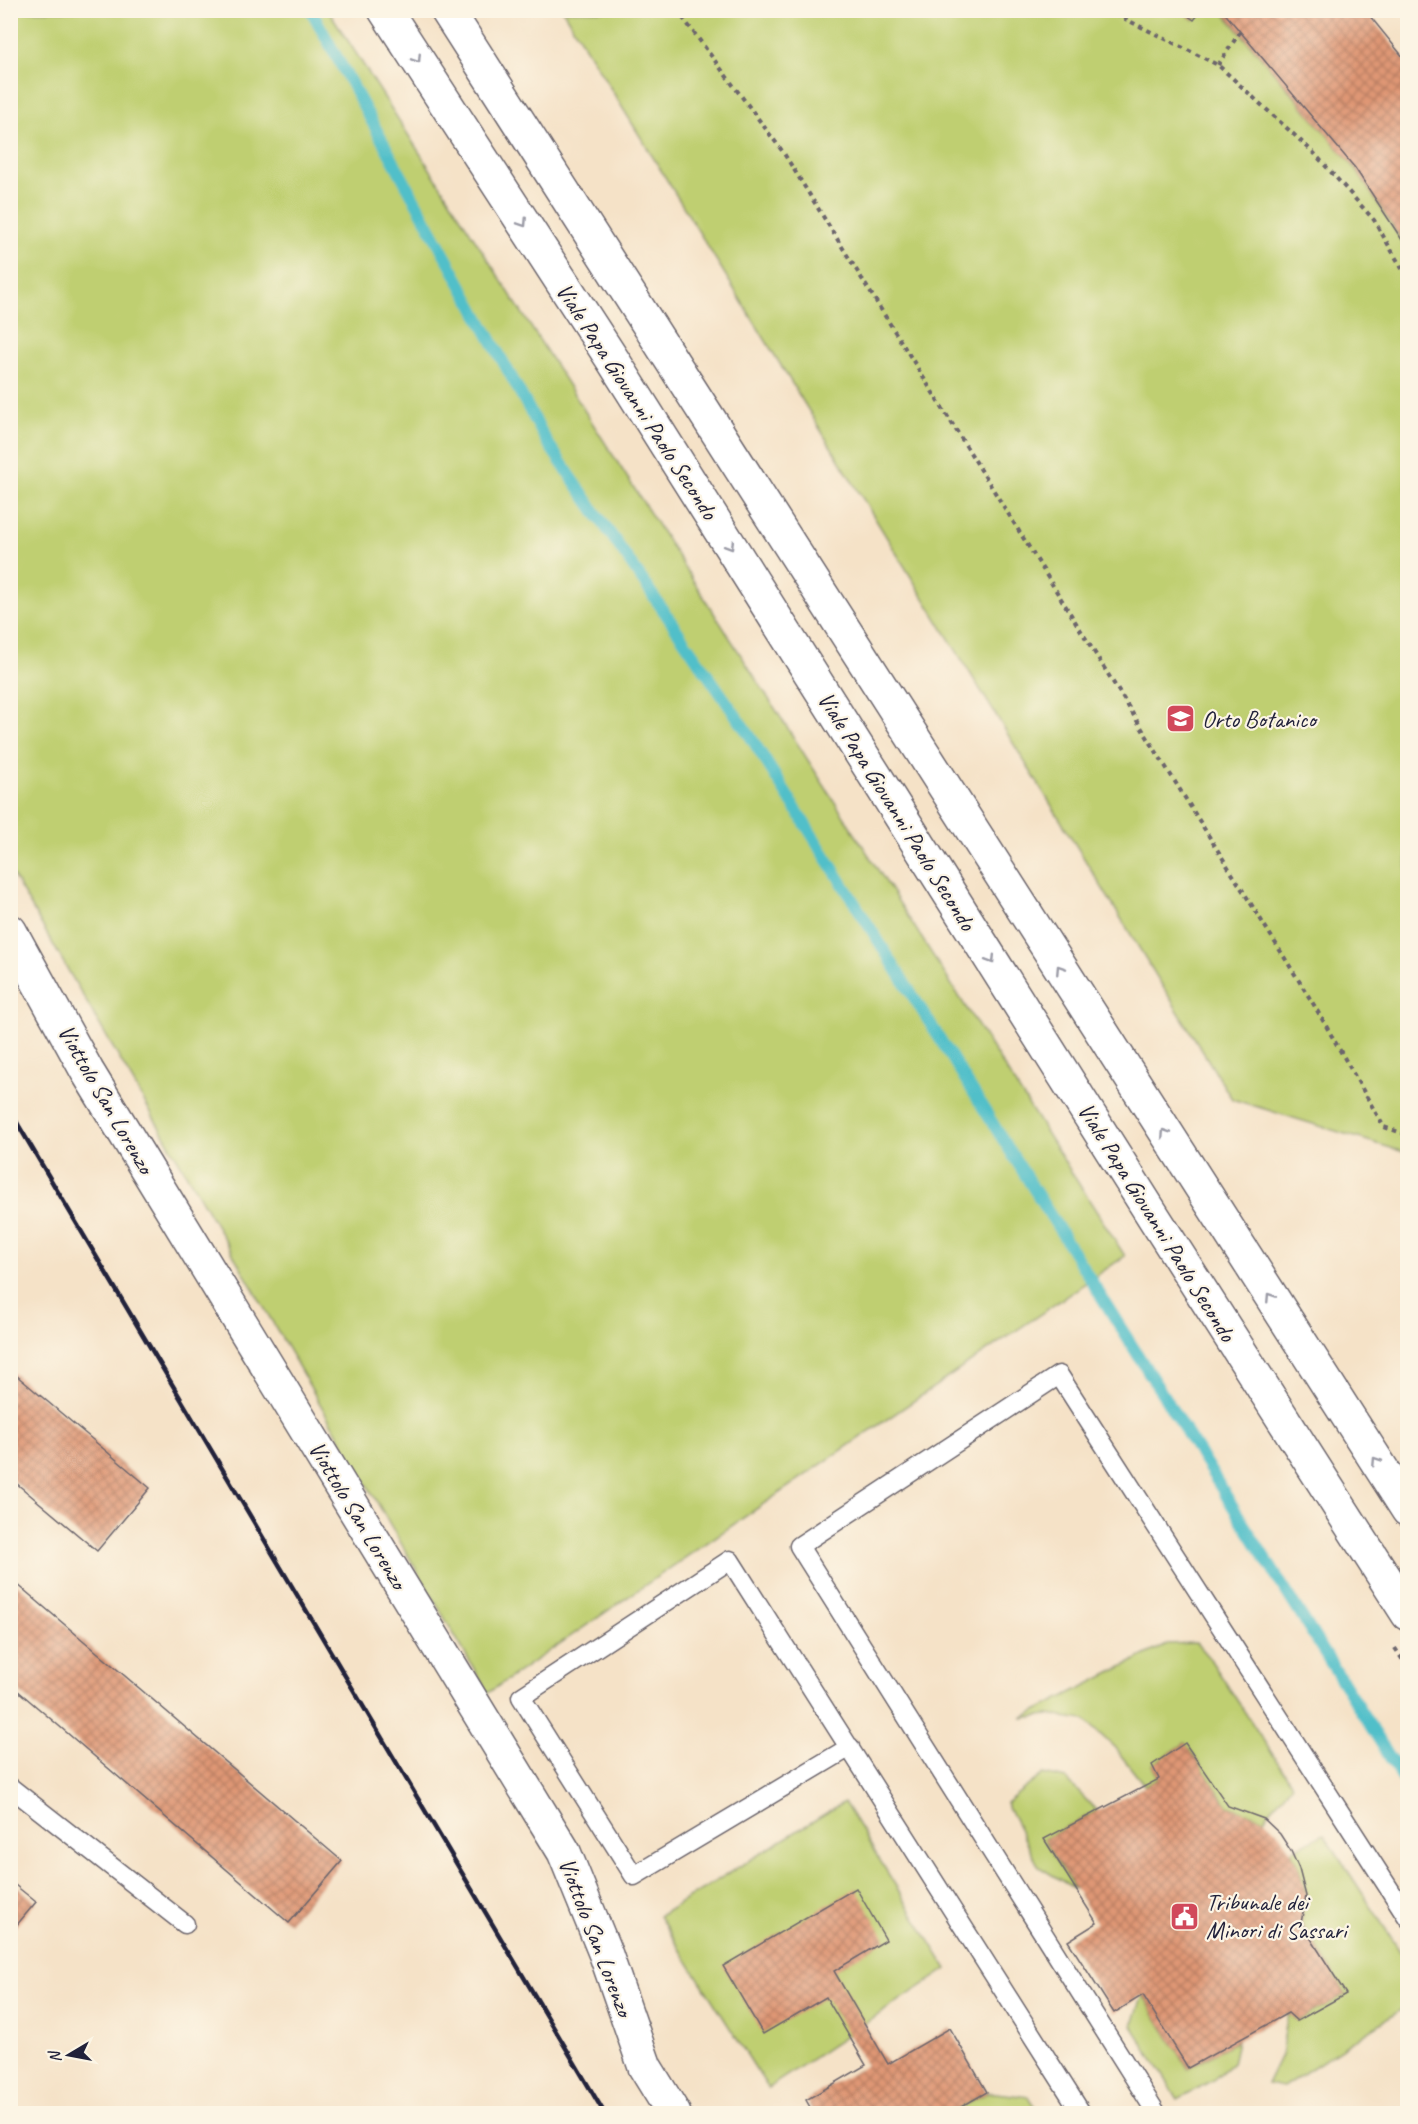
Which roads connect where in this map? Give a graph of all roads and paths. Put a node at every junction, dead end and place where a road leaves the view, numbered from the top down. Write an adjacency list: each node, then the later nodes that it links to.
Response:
1 (385, 10): 11 (main road, Viale Papa Giovanni Paolo Secondo, one-way to 11)
2 (447, 10): 10 (main road, Viale Papa Giovanni Paolo Secondo, one-way to 2)
3 (677, 10): 9 (path)
4 (1107, 10): 6 (path)
5 (1240, 32): 6 (path)
6 (1218, 65): 7 (path)
7 (1407, 279)
8 (10, 930): 16 (main road, Viottolo San Lorenzo)
9 (1407, 1135)
10 (1407, 1510)
11 (1407, 1614)
12 (850, 1747): 12 (lane); 17 (lane)
13 (10, 1788): 15 (lane)
14 (1407, 1918): 18 (lane)
15 (185, 1924)
16 (674, 2114)
17 (1082, 2114)
18 (1157, 2114)

